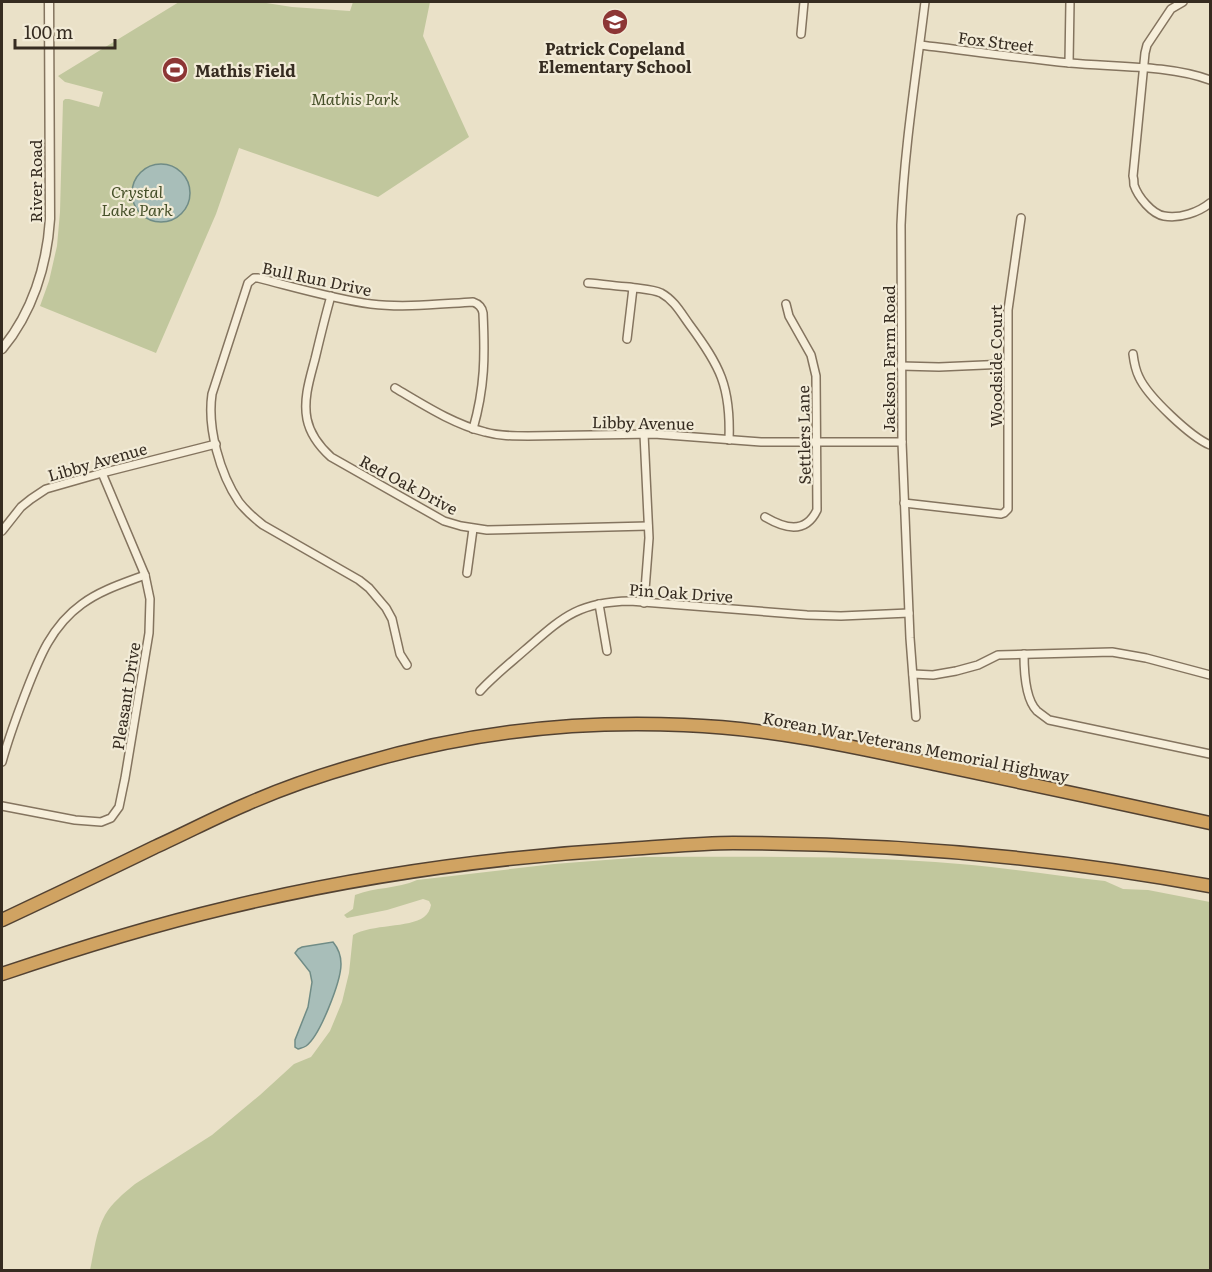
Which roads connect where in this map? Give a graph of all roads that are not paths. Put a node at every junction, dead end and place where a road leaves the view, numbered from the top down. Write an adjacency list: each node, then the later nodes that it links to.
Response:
1 (48, 2): 18 (street, River Road)
2 (804, 2): 6 (street)
3 (925, 2): 7 (street, Jackson Farm Road)
4 (1071, 2): 8 (street)
5 (1183, 2): 9 (street)
6 (801, 34)
7 (920, 45): 8 (street, Fox Street); 21 (street, Jackson Farm Road)
8 (1069, 63): 9 (street, Fox Street)
9 (1143, 68): 10 (street, Fox Street); 11 (street)
10 (1210, 79)
11 (1210, 203)
12 (1021, 218): 20 (street, Woodside Court)
13 (588, 283): 14 (street)
14 (633, 288): 17 (street); 25 (street)
15 (331, 296): 23 (street, Bull Run Drive); 28 (street, Bull Run Drive); 34 (street, Red Oak Drive)
16 (786, 304): 27 (street, Settlers Lane)
17 (627, 339)
18 (2, 349)
19 (1134, 354): 29 (street)
20 (1007, 364): 21 (street); 31 (street, Woodside Court)
21 (901, 366): 26 (street, Jackson Farm Road)
22 (395, 388): 23 (street, Libby Avenue)
23 (473, 429): 24 (street, Libby Avenue)
24 (644, 434): 25 (street, Libby Avenue); 33 (street)
25 (729, 440): 27 (street, Libby Avenue)
26 (902, 442): 27 (street, Libby Avenue); 31 (street, Jackson Farm Road)
27 (817, 443): 32 (street, Settlers Lane)
28 (216, 444): 30 (street, Libby Avenue); 43 (street, Bull Run Drive)
29 (1210, 445)
30 (102, 473): 35 (street, Libby Avenue); 37 (street, Pleasant Drive)
31 (904, 503): 40 (street, Jackson Farm Road)
32 (765, 517)
33 (648, 526): 34 (street, Red Oak Drive); 38 (street)
34 (473, 529): 36 (street)
35 (2, 531)
36 (468, 573)
37 (145, 575): 49 (street); 50 (street, Pleasant Drive)
38 (644, 603): 39 (street, Pin Oak Drive); 40 (street, Pin Oak Drive)
39 (599, 604): 41 (street); 46 (street, Pin Oak Drive)
40 (909, 613): 44 (street, Jackson Farm Road)
41 (607, 651)
42 (1024, 654): 44 (street); 45 (street); 48 (street)
43 (407, 665)
44 (913, 674): 47 (street, Jackson Farm Road)
45 (1210, 675)
46 (480, 691)
47 (916, 717)
48 (1210, 754)
49 (2, 762)
50 (2, 806)
51 (1210, 823): 53 (highway, Korean War Veterans Memorial Highway)
52 (1210, 886): 54 (highway)
53 (2, 920)
54 (2, 974)

